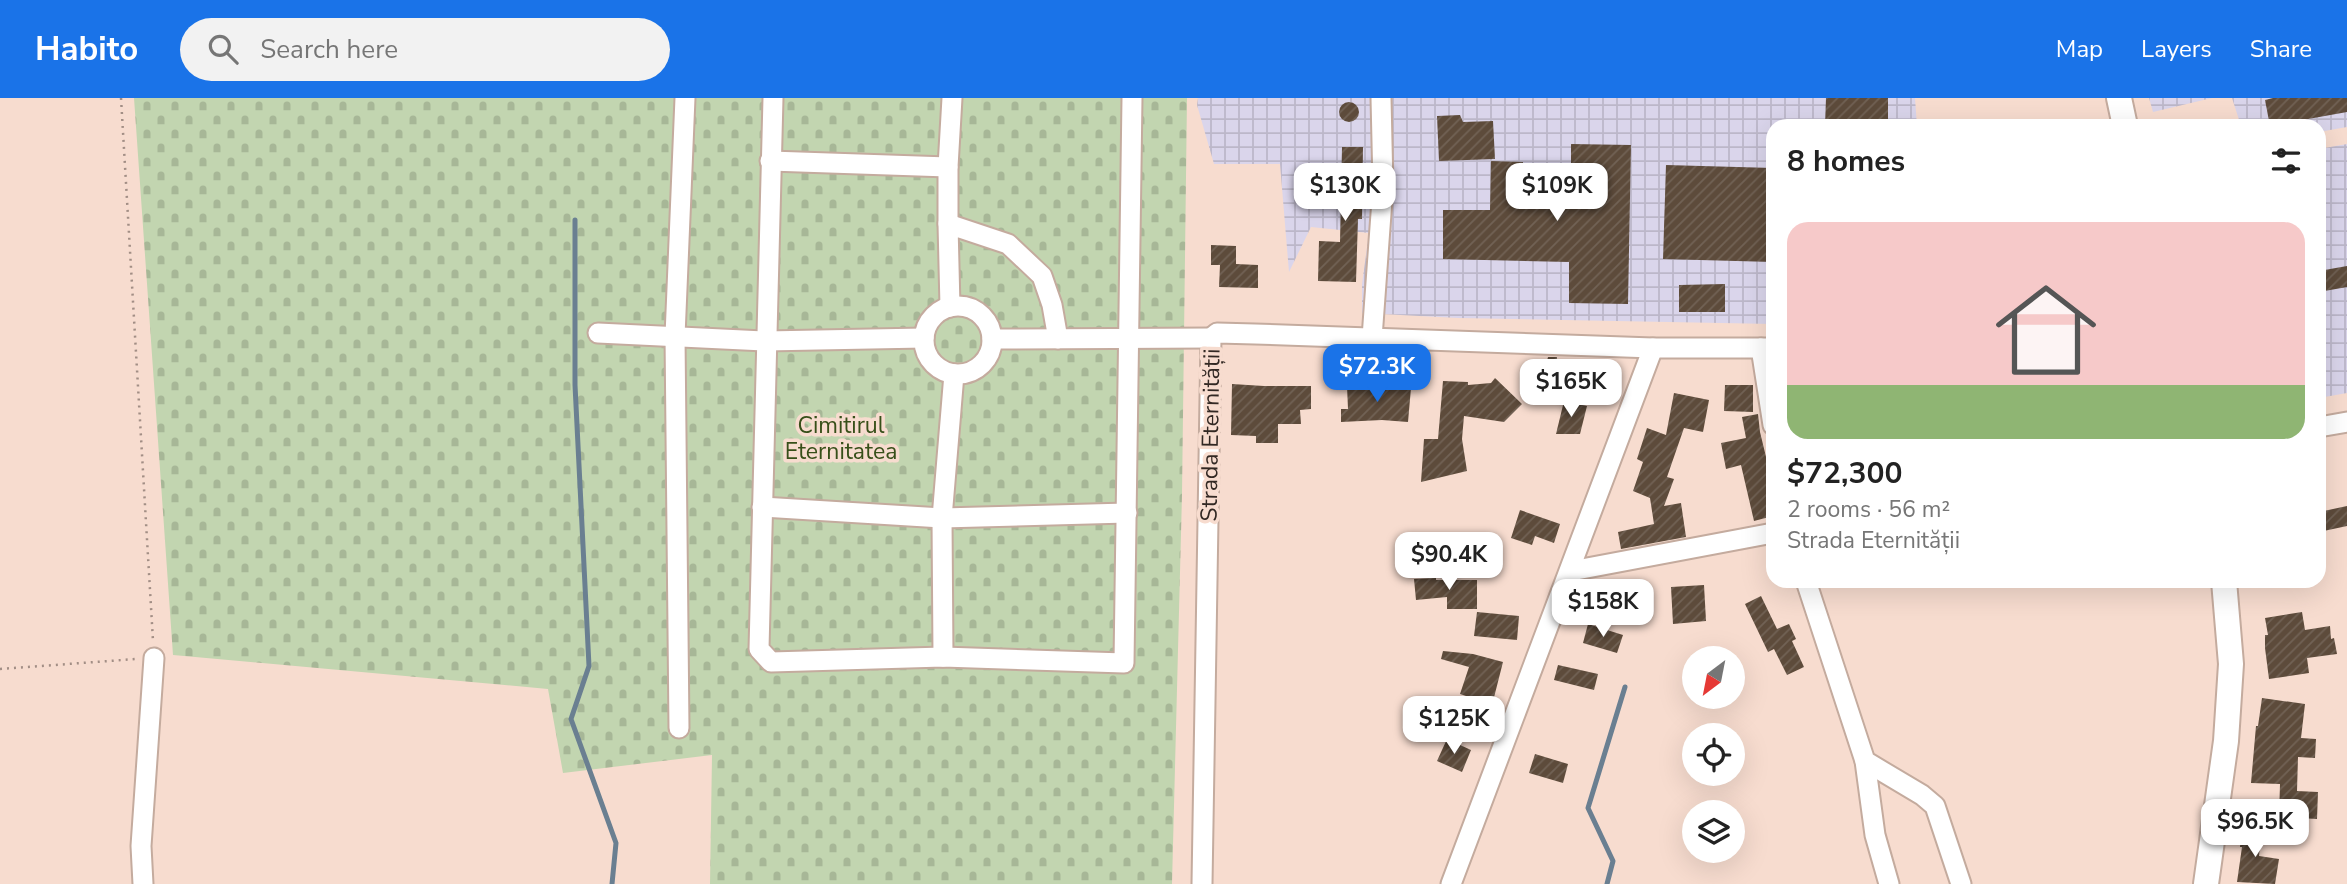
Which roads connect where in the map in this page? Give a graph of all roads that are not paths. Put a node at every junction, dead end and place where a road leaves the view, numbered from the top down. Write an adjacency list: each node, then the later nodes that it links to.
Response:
1 (685, 98): 13 (street)
2 (773, 98): 8 (street)
3 (952, 98): 9 (street)
4 (1132, 98): 19 (street)
5 (1381, 98): 16 (street)
6 (2119, 98): 7 (main road)
7 (2124, 119)
8 (770, 161): 9 (street); 20 (street)
9 (948, 167): 10 (street)
10 (948, 224): 11 (street); 18 (street)
11 (950, 307): 14 (street); 17 (street)
12 (598, 333): 13 (street)
13 (675, 337): 20 (street); 35 (street)
14 (924, 338): 20 (street); 23 (street)
15 (1211, 338): 16 (street, Strada Eternității); 19 (street); 38 (street, Strada Eternității)
16 (1372, 338): 21 (street, Strada Eternității)
17 (992, 339): 18 (street); 23 (street)
18 (1058, 339): 19 (street)
19 (1128, 339): 27 (street)
20 (765, 341): 26 (street)
21 (1653, 348): 22 (street, Strada Eternității); 30 (street)
22 (1766, 348)
23 (954, 373): 28 (street)
24 (2347, 422): 25 (street)
25 (2326, 426)
26 (762, 507): 28 (street); 33 (street)
27 (1127, 513): 28 (street); 33 (street)
28 (942, 517): 33 (street)
29 (1766, 534): 30 (street)
30 (1571, 571): 39 (street)
31 (1808, 588): 36 (street)
32 (2225, 588): 42 (main road)
33 (943, 657)
34 (154, 658): 37 (street)
35 (679, 727)
36 (1865, 761): 40 (street); 41 (street)
37 (143, 884)
38 (1202, 884)
39 (1451, 884)
40 (1889, 884)
41 (1961, 884)
42 (2206, 884)

